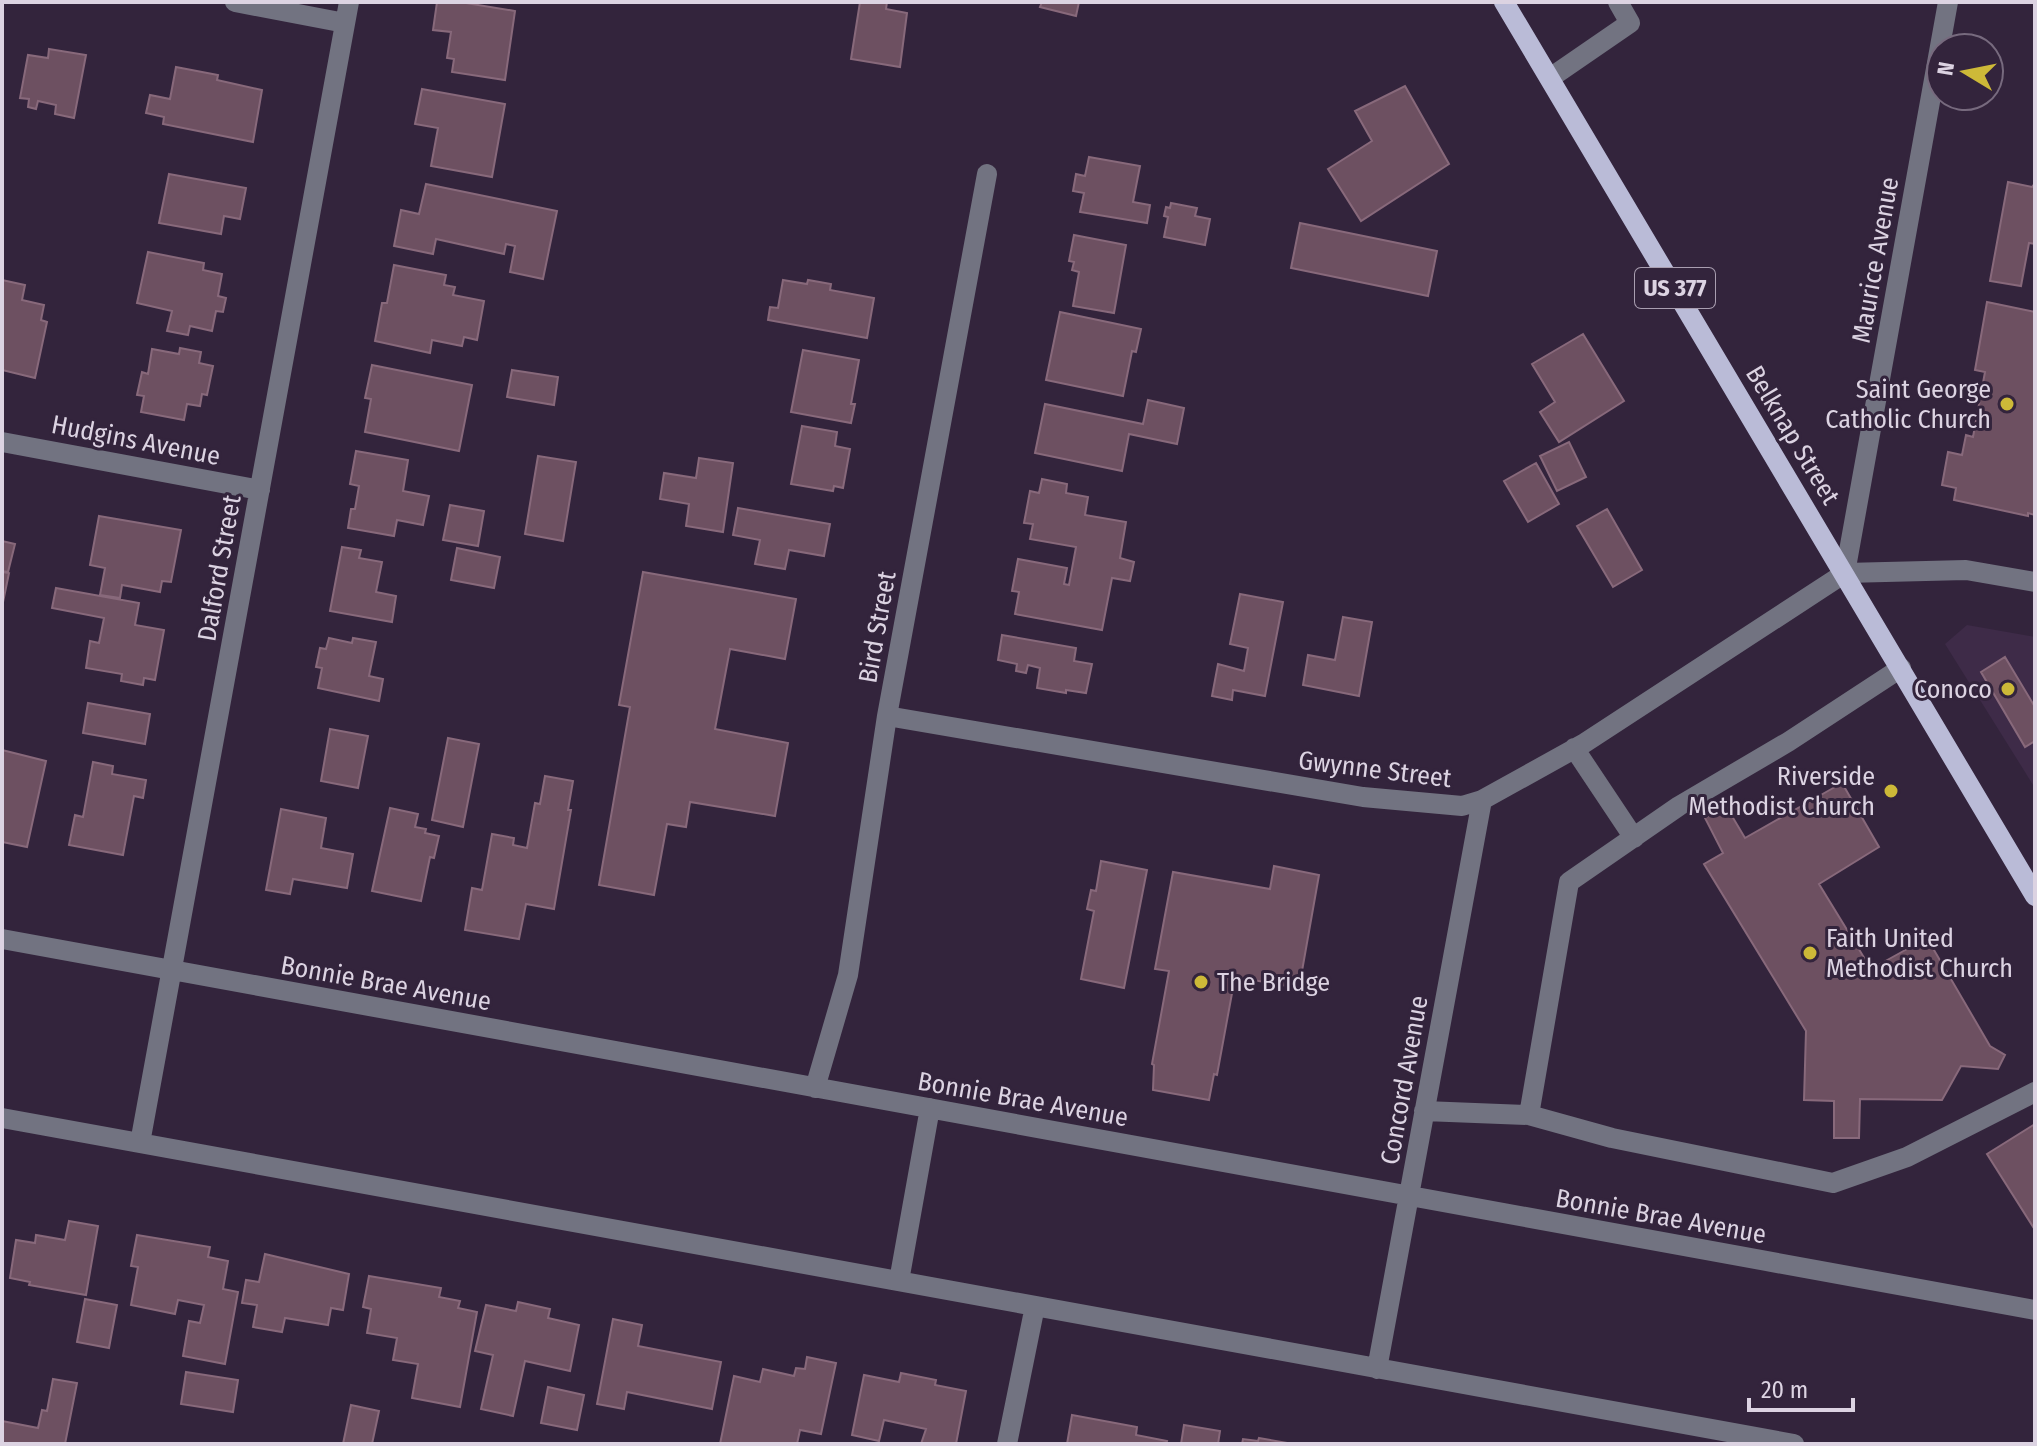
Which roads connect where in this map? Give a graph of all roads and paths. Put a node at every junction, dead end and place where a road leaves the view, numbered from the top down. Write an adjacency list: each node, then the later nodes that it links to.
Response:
1 (235, 2): 6 (street)
2 (349, 2): 6 (street, Dalford Street)
3 (1504, 2): 7 (main road, Belknap Street / US 377)
4 (1618, 2): 7 (street)
5 (1948, 2): 11 (street, Maurice Avenue)
6 (345, 23): 10 (street, Dalford Street)
7 (1550, 78): 11 (main road, Belknap Street / US 377)
8 (987, 174): 14 (street, Bird Street)
9 (2, 442): 10 (street, Hudgins Avenue)
10 (260, 490): 20 (street, Dalford Street)
11 (1845, 573): 12 (street); 13 (main road, Belknap Street / US 377); 15 (street, Gwynne Street)
12 (2035, 582)
13 (1901, 668): 17 (street); 18 (main road, Belknap Street / US 377)
14 (887, 716): 16 (street, Gwynne Street); 21 (street, Bird Street)
15 (1574, 748): 16 (street, Gwynne Street); 17 (street)
16 (1482, 800): 24 (street, Concord Avenue)
17 (1634, 838): 25 (street)
18 (2035, 896)
19 (2, 939): 20 (street, Bonnie Brae Avenue)
20 (171, 970): 21 (street, Bonnie Brae Avenue); 27 (street, Dalford Street)
21 (815, 1088): 23 (street, Bonnie Brae Avenue)
22 (2035, 1092): 25 (street)
23 (930, 1108): 28 (street, Bonnie Brae Avenue); 29 (street)
24 (1424, 1111): 25 (street); 28 (street, Concord Avenue)
25 (1529, 1115)
26 (2, 1118): 27 (street)
27 (140, 1143): 29 (street)
28 (1409, 1196): 31 (street, Bonnie Brae Avenue); 32 (street, Concord Avenue)
29 (899, 1281): 30 (street)
30 (1035, 1306): 32 (street); 33 (street)
31 (2035, 1310)
32 (1377, 1369): 34 (street)
33 (1007, 1444)
34 (1794, 1444)

